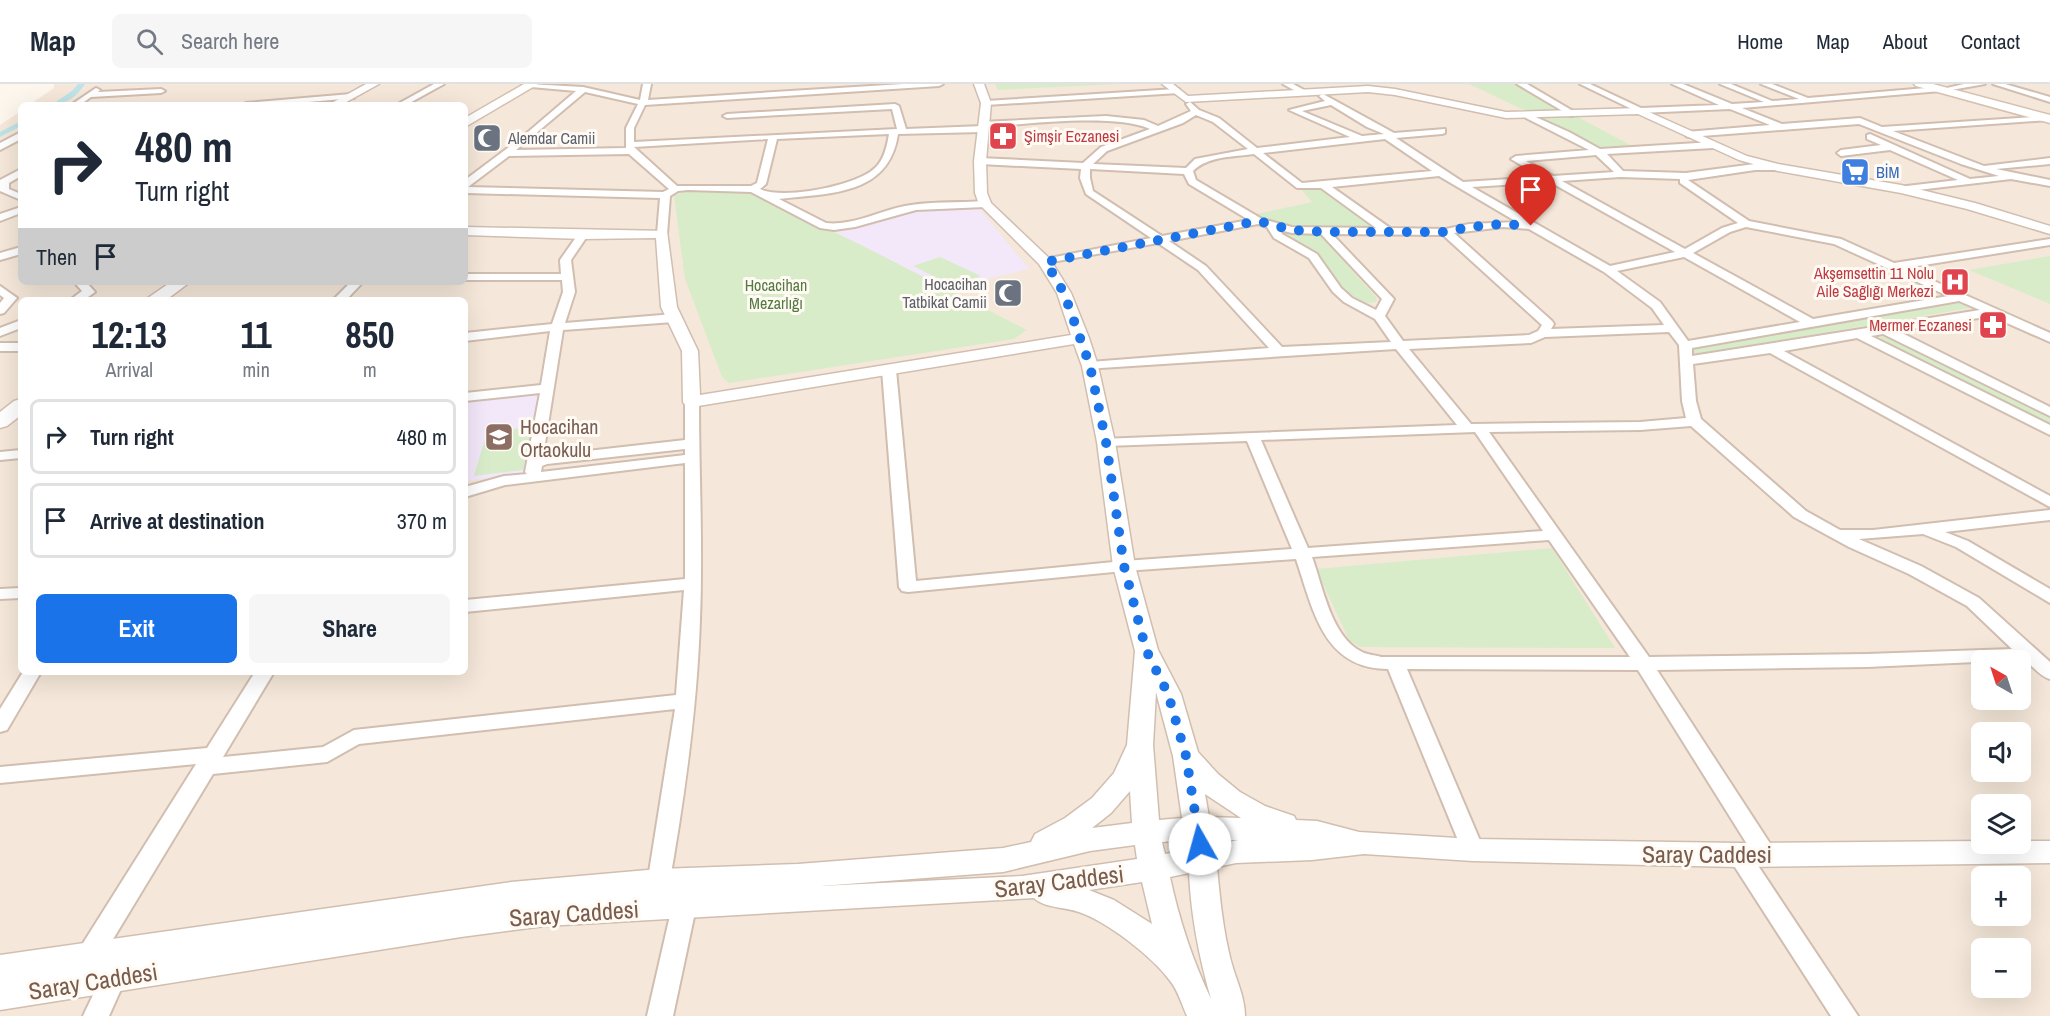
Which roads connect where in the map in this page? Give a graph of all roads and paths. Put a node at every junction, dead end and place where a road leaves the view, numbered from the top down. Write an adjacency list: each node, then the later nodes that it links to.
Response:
1 (100, 84): 29 (street)
2 (374, 84): 30 (street)
3 (440, 84): 39 (street)
4 (521, 84): 49 (main road)
5 (532, 84): 25 (street); 53 (main road)
6 (648, 84): 41 (street)
7 (768, 84): 28 (street)
8 (939, 84): 19 (street)
9 (979, 84): 42 (street)
10 (1287, 84): 27 (street)
11 (1521, 84): 50 (street)
12 (1584, 84): 46 (street)
13 (1676, 84): 45 (street)
14 (1724, 84): 43 (street)
15 (1798, 84): 20 (street)
16 (1920, 84): 21 (main road)
17 (1981, 84): 24 (street)
18 (1997, 84): 35 (street)
19 (892, 85): 22 (street); 44 (street)
20 (1768, 85): 34 (street)
21 (1938, 86): 24 (main road); 34 (street); 52 (main road)
22 (814, 88): 28 (street)
23 (1172, 88): 32 (street); 42 (street)
24 (1952, 88): 52 (main road)
25 (583, 89): 41 (street); 74 (street)
26 (1314, 90): 27 (street); 40 (street); 51 (street)
27 (1302, 91): 32 (street)
28 (769, 95): 31 (street); 47 (street)
29 (88, 96): 33 (street); 36 (street)
30 (351, 96): 37 (street); 38 (street)
31 (728, 98): 41 (street); 56 (street)
32 (1186, 99): 48 (street)
33 (146, 100)
34 (1813, 100): 43 (street)
35 (2050, 100)
36 (79, 102)
37 (281, 102)
38 (339, 102)
39 (406, 102)
40 (1332, 102): 63 (street); 66 (street)
41 (643, 103): 71 (street)
42 (986, 103): 54 (street)
43 (1774, 103): 45 (street)
44 (895, 106): 47 (street); 60 (street)
45 (1728, 106): 46 (street); 57 (street)
46 (1640, 111): 50 (street); 62 (street)
47 (773, 112): 56 (street)
48 (1196, 112): 58 (street); 72 (street)
49 (468, 113)
50 (1574, 114): 51 (street)
51 (1529, 116): 73 (street)
52 (2049, 117): 59 (street)
53 (468, 121)
54 (984, 126): 58 (street); 60 (street); 76 (street)
55 (1858, 126): 57 (street); 59 (street); 67 (street); 70 (street)
56 (726, 128): 65 (street); 71 (street)
57 (1782, 128): 62 (street)
58 (1157, 129): 78 (street)
59 (1878, 129): 68 (street)
60 (898, 131): 65 (street); 101 (street)
61 (1442, 131): 63 (street)
62 (1689, 134): 67 (street)
63 (1392, 135): 66 (street); 82 (street)
64 (18, 137): 69 (street)
65 (773, 137): 97 (street)
66 (1362, 138): 72 (street)
67 (1710, 143): 73 (street); 79 (street)
68 (1916, 145): 70 (street); 80 (street)
69 (0, 147)
70 (1891, 147): 75 (street); 89 (street)
71 (630, 148): 74 (street); 96 (street)
72 (1256, 151): 81 (street); 92 (street)
73 (1599, 152): 84 (street); 88 (street)
74 (508, 153): 94 (street)
75 (1841, 153)
76 (980, 161): 78 (street); 102 (street)
77 (2050, 161): 80 (street)
78 (1086, 165): 81 (street); 116 (street)
79 (1778, 167): 86 (street); 98 (street)
80 (1984, 167): 87 (street)
81 (1188, 171): 105 (street)
82 (1441, 173): 92 (street); 93 (street)
83 (18, 174): 90 (street)
84 (1620, 174): 86 (street); 88 (street)
85 (2050, 175): 87 (street)
86 (1686, 176): 106 (street)
87 (2015, 177): 89 (street); 91 (street)
88 (1554, 180): 93 (street); 120 (street)
89 (1968, 181): 98 (street)
90 (2, 183): 100 (street)
91 (2050, 183)
92 (1323, 185): 109 (street)
93 (1461, 185): 108 (street)
94 (468, 186)
95 (468, 188): 99 (street)
96 (675, 189): 97 (street); 99 (street)
97 (753, 189): 101 (street)
98 (1900, 189): 110 (street)
99 (665, 195): 114 (street)
100 (18, 196)
101 (768, 197): 102 (street)
102 (985, 204): 122 (street)
103 (18, 211): 104 (street)
104 (0, 218)
105 (1258, 221): 107 (street); 116 (street)
106 (1746, 224): 120 (street); 123 (street)
107 (1271, 225): 112 (street); 140 (street)
108 (1531, 226): 113 (street); 124 (street)
109 (1386, 230): 112 (street); 113 (street)
110 (2050, 230)
111 (468, 231): 115 (street)
112 (1325, 232): 140 (street)
113 (1446, 232): 148 (street)
114 (662, 234): 115 (street); 141 (street)
115 (583, 235): 127 (street)
116 (1160, 240): 122 (street); 158 (street)
117 (2050, 242): 123 (street)
118 (18, 251): 121 (street)
119 (2050, 252): 125 (street)
120 (1686, 253): 124 (street); 142 (street)
121 (0, 257)
122 (1046, 262): 151 (street)
123 (1894, 266): 125 (street)
124 (1608, 270): 145 (street)
125 (1916, 276): 137 (street)
126 (468, 277): 127 (street)
127 (567, 277): 144 (street)
128 (83, 285): 133 (street)
129 (177, 285): 134 (main road)
130 (192, 285): 135 (main road)
131 (354, 285): 136 (street)
132 (0, 289): 138 (street)
133 (81, 297)
134 (159, 297)
135 (174, 297)
136 (342, 297)
137 (1958, 298): 139 (street); 142 (street)
138 (0, 310)
139 (1991, 312): 146 (street); 152 (street)
140 (1379, 316): 154 (street)
141 (674, 318): 144 (street); 165 (street)
142 (1811, 323): 153 (street)
143 (18, 325): 147 (street)
144 (557, 327): 150 (street); 162 (street)
145 (1673, 328): 148 (street); 153 (street)
146 (1887, 330): 149 (street); 168 (street)
147 (0, 332)
148 (1543, 333): 154 (street)
149 (1860, 335): 157 (street); 172 (street)
150 (468, 337)
151 (1081, 338): 160 (street); 161 (street)
152 (2050, 338)
153 (1685, 345): 159 (street)
154 (1400, 346): 158 (street); 171 (street)
155 (0, 347): 156 (street)
156 (18, 347)
157 (1772, 349): 159 (street); 180 (street)
158 (1279, 351): 160 (street)
159 (1685, 361): 169 (street)
160 (1090, 366): 174 (street)
161 (889, 370): 165 (street); 186 (street)
162 (548, 388): 163 (street); 178 (street)
163 (468, 397)
164 (18, 398): 167 (main road)
165 (692, 402): 175 (street)
166 (18, 407): 170 (main road)
167 (0, 412)
168 (2050, 412)
169 (1694, 421): 171 (street); 183 (street)
170 (0, 422)
171 (1474, 429): 173 (street); 184 (street)
172 (2050, 431)
173 (1253, 438): 174 (street); 185 (street)
174 (1106, 442): 186 (street)
175 (692, 451): 178 (street); 187 (street)
176 (18, 454): 177 (street)
177 (0, 456)
178 (537, 471): 179 (street)
179 (468, 491)
180 (2050, 502)
181 (2050, 515): 182 (street)
182 (1926, 529): 183 (street); 190 (street)
183 (1835, 533): 193 (street)
184 (1554, 535): 185 (street); 197 (street)
185 (1302, 553): 186 (street); 196 (street)
186 (1124, 566): 192 (street)
187 (693, 584): 191 (street); 201 (street)
188 (18, 592): 189 (street)
189 (0, 594)
190 (2050, 597)
191 (468, 606)
192 (1146, 650): 203 (street); 204 (street)
193 (2024, 650)
194 (1971, 657): 197 (street)
195 (2031, 657): 198 (street)
196 (1395, 663): 197 (street); 211 (street)
197 (1645, 665): 213 (street)
198 (2050, 673)
199 (30, 675): 202 (street)
200 (263, 675): 205 (street)
201 (684, 701): 205 (street); 219 (street)
202 (0, 725)
203 (1140, 745): 208 (street); 214 (street)
204 (1186, 756): 207 (street); 209 (street)
205 (209, 761): 206 (street); 220 (street)
206 (0, 775)
207 (1197, 828): 208 (street, Saray Caddesi); 209 (street, Saray Caddesi); 215 (street)
208 (1146, 832): 214 (street, Saray Caddesi); 216 (street)
209 (1317, 832): 210 (street, Saray Caddesi)
210 (1364, 843): 211 (street, Saray Caddesi); 215 (street, Saray Caddesi)
211 (1473, 850): 213 (street, Saray Caddesi)
212 (2050, 852): 213 (street, Saray Caddesi)
213 (1752, 855): 229 (street)
214 (1003, 860): 218 (street, Saray Caddesi)
215 (1202, 860): 216 (street, Saray Caddesi); 228 (street)
216 (1153, 868): 217 (street, Saray Caddesi); 222 (street)
217 (1022, 888): 218 (street, Saray Caddesi); 222 (street)
218 (687, 892): 219 (street, Saray Caddesi); 226 (street)
219 (656, 894): 220 (street, Saray Caddesi); 223 (street, Saray Caddesi)
220 (88, 956): 221 (street, Saray Caddesi)
221 (0, 969)
222 (1182, 971): 227 (street)
223 (114, 978): 224 (street, Saray Caddesi); 225 (street)
224 (0, 996)
225 (96, 1016)
226 (660, 1016)
227 (1203, 1016)
228 (1229, 1016)
229 (1845, 1016)

